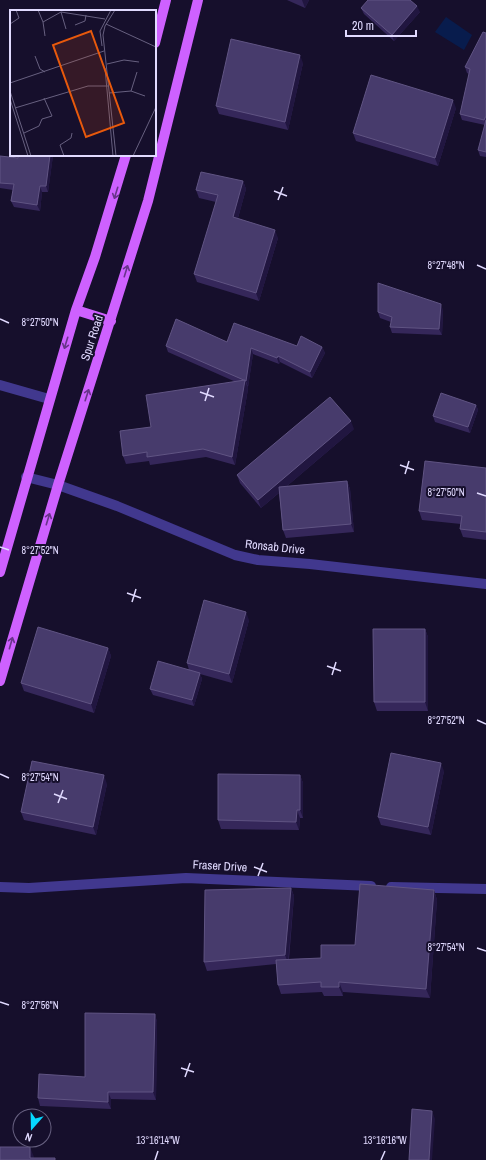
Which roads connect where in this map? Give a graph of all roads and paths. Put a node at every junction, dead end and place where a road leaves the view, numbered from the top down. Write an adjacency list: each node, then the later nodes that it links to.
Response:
1 (166, 0): 3 (main road)
2 (198, 0): 6 (main road, Spur Road, one-way to 2)
3 (156, 39)
4 (126, 156): 5 (main road, Spur Road, one-way to 5)
5 (76, 310): 6 (main road); 8 (main road, Spur Road, one-way to 8)
6 (111, 322): 10 (main road, Spur Road, one-way to 6)
7 (0, 385): 8 (street)
8 (49, 399): 9 (main road, Spur Road)
9 (26, 477): 10 (street, Ronsab Drive); 11 (main road, Spur Road)
10 (58, 485): 12 (street, Ronsab Drive); 13 (main road, Spur Road, one-way to 10)
11 (0, 572)
12 (486, 584)
13 (0, 681)
14 (0, 887): 15 (street, Fraser Drive)
15 (486, 889)

